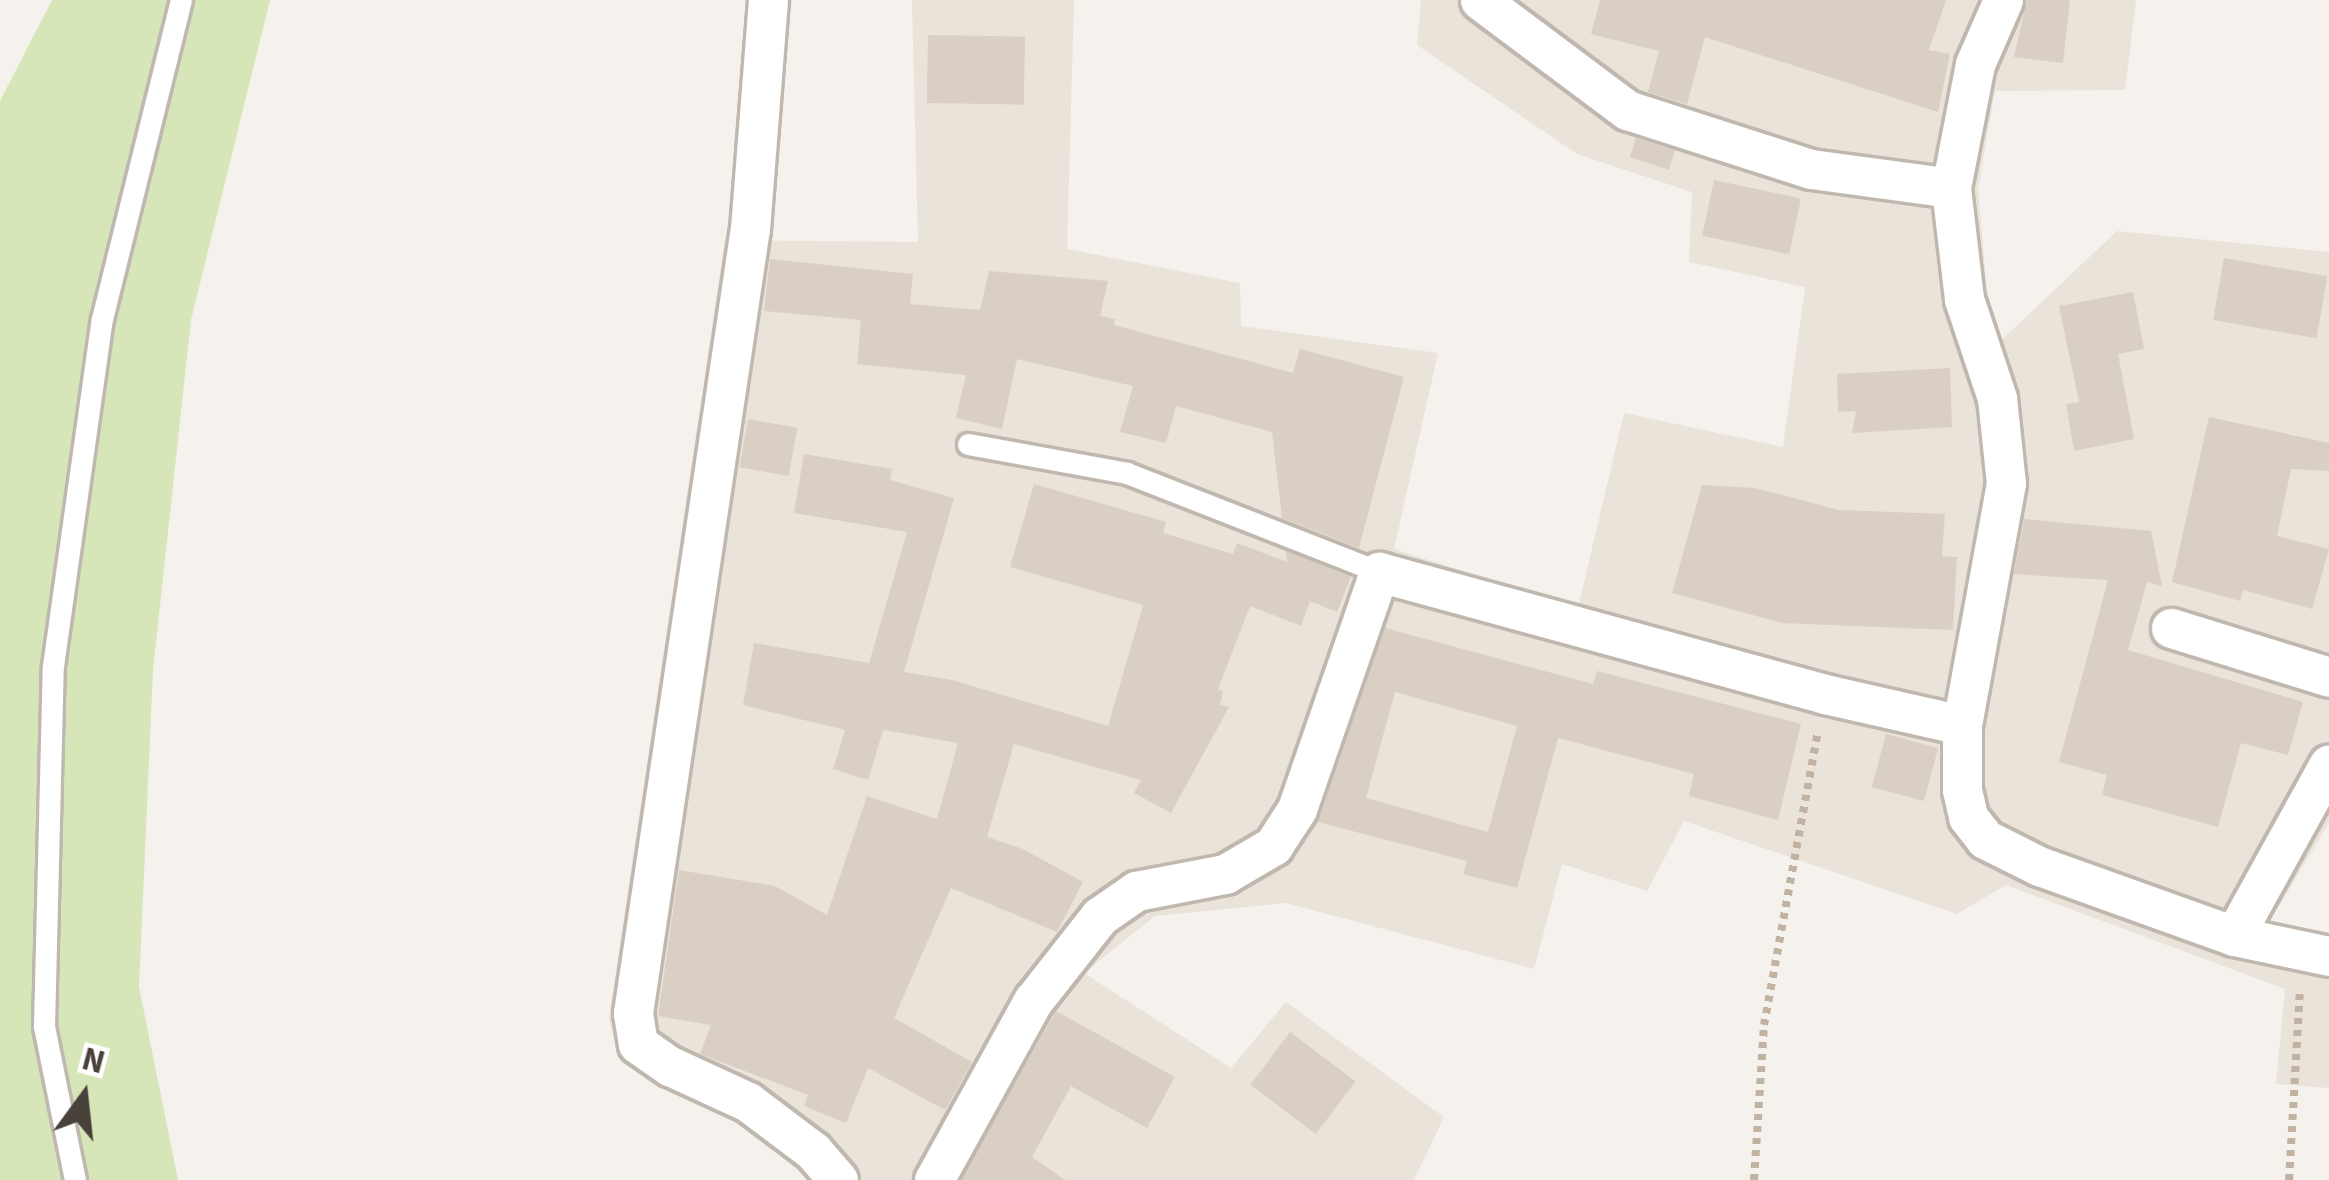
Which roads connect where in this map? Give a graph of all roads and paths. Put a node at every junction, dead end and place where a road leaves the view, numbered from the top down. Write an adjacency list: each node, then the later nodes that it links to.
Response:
1 (181, 0): 15 (lane)
2 (768, 0): 16 (street)
3 (1480, 0): 5 (street)
4 (2003, 0): 5 (street)
5 (1951, 188): 11 (street)
6 (968, 444): 7 (lane)
7 (1378, 572): 10 (street); 17 (street)
8 (2171, 628): 9 (street)
9 (2329, 677)
10 (1825, 694): 11 (street); 18 (path)
11 (1963, 725): 13 (street)
12 (2329, 764): 13 (street)
13 (2234, 936): 14 (street)
14 (2316, 955): 19 (path)
15 (75, 1180)
16 (838, 1180)
17 (934, 1180)
18 (1754, 1180)
19 (2289, 1180)

